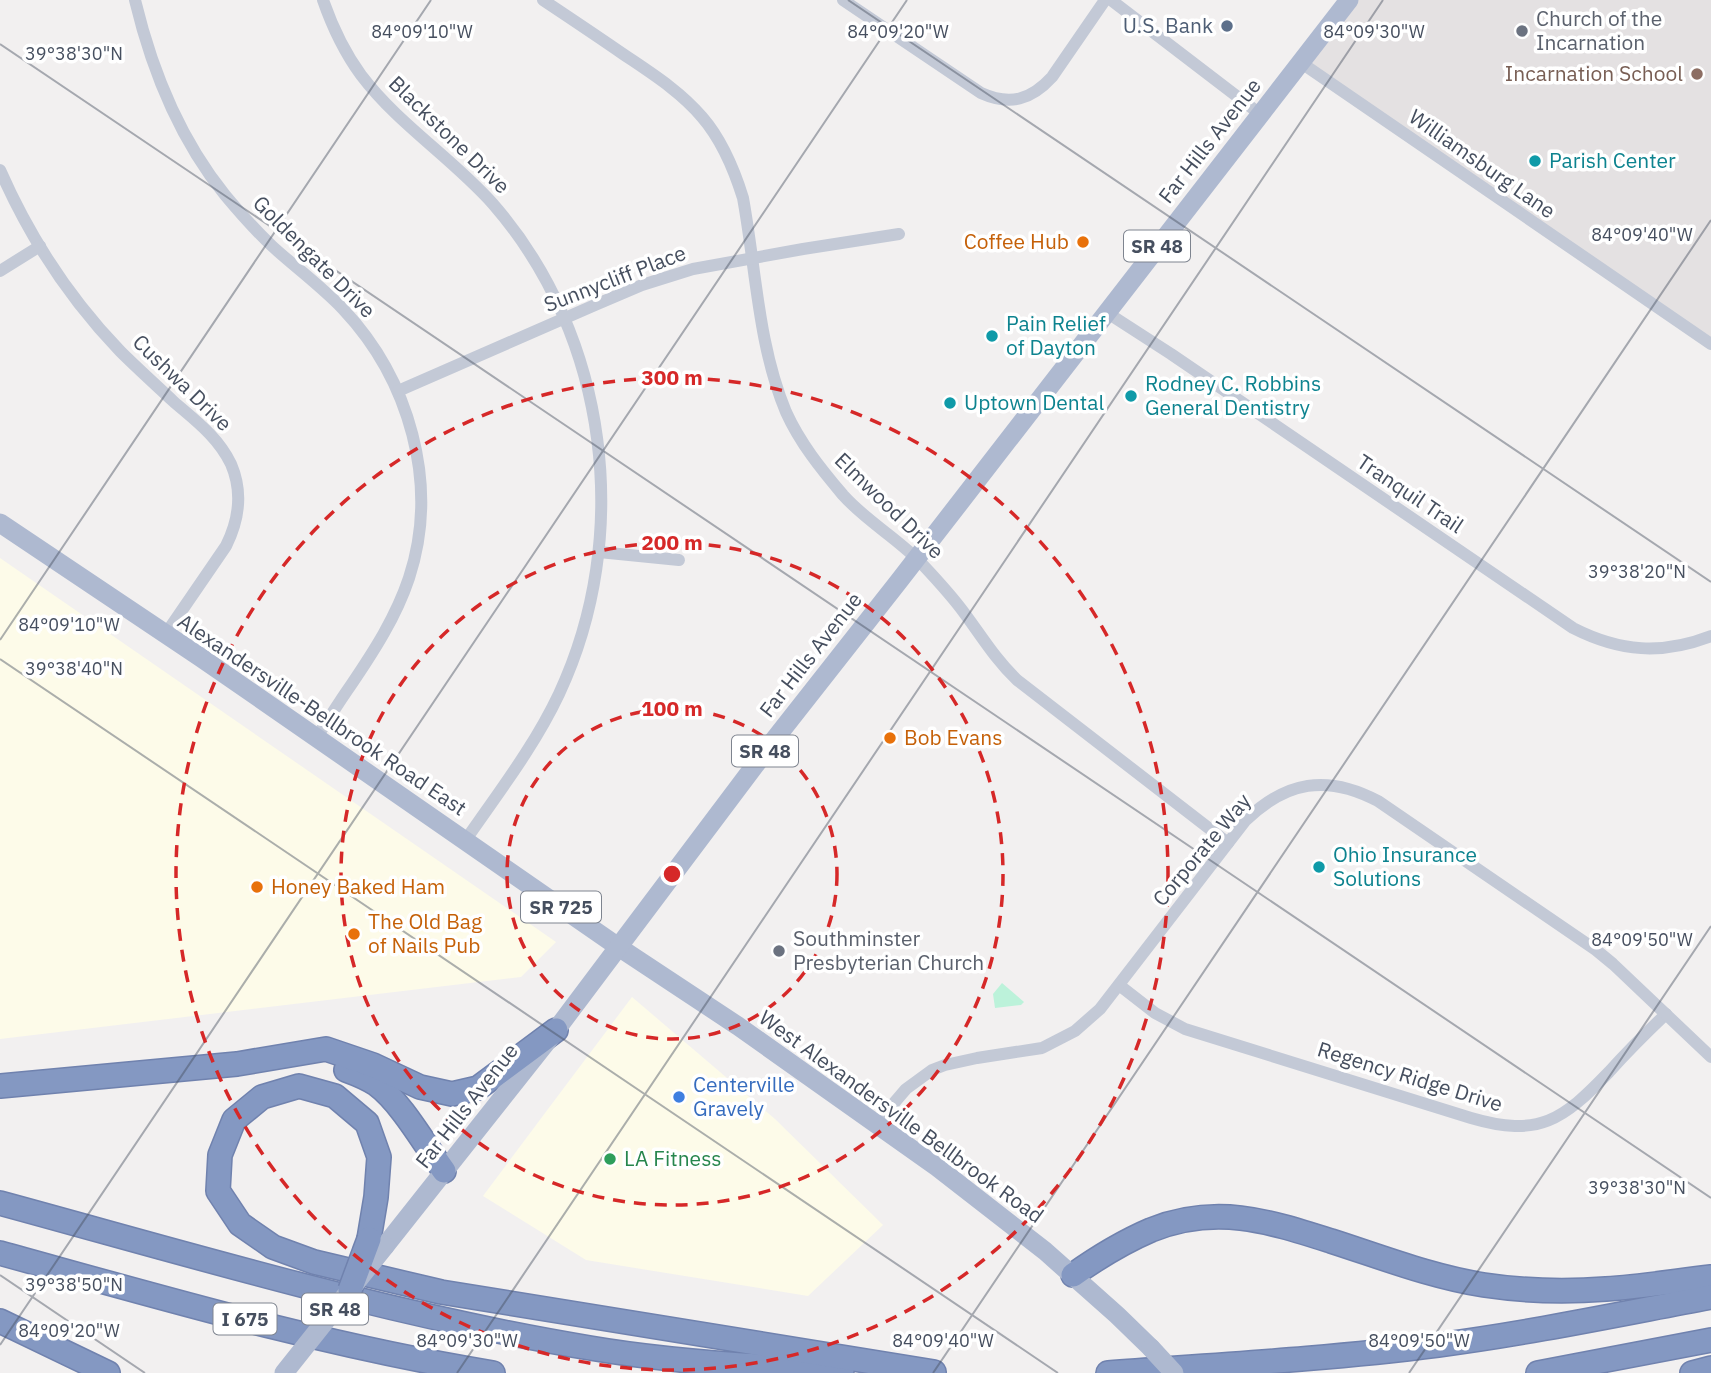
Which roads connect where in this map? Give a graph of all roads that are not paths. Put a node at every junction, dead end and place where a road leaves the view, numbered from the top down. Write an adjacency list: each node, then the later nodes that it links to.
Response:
1 (135, 0): 18 (street, Goldengate Drive)
2 (323, 0): 16 (street, Blackstone Drive)
3 (543, 0): 13 (street, Elmwood Drive)
4 (843, 0): 5 (street)
5 (1105, 0)
6 (1111, 0): 9 (street)
7 (1349, 0): 8 (main road, Far Hills Avenue / SR 48)
8 (1300, 62): 9 (main road, Far Hills Avenue / SR 48); 17 (street, Williamsburg Lane)
9 (1260, 114): 15 (main road, Far Hills Avenue / SR 48)
10 (0, 170): 12 (street, Cushwa Drive)
11 (899, 234): 13 (street, Sunnycliff Place)
12 (40, 246): 14 (street); 23 (street, Cushwa Drive)
13 (751, 257): 16 (street, Sunnycliff Place); 21 (street, Elmwood Drive)
14 (0, 271)
15 (1106, 312): 21 (main road, Far Hills Avenue / SR 48); 24 (street, Tranquil Trail)
16 (565, 319): 18 (street, Sunnycliff Place); 20 (street, Blackstone Drive)
17 (1711, 344)
18 (398, 391): 25 (street, Goldengate Drive)
19 (0, 523): 23 (main road, Alexandersville-Bellbrook Road East / SR 725)
20 (599, 552): 22 (street); 26 (street, Blackstone Drive)
21 (916, 558): 27 (street, Elmwood Drive); 28 (main road, Far Hills Avenue / SR 48)
22 (679, 560)
23 (165, 635): 25 (main road, Alexandersville-Bellbrook Road East / SR 725)
24 (1711, 636)
25 (316, 738): 26 (main road, Alexandersville-Bellbrook Road East / SR 725)
26 (466, 841): 28 (main road, Alexandersville-Bellbrook Road East / SR 725)
27 (1228, 843): 29 (street, Corporate Way); 30 (street, Corporate Way)
28 (617, 946): 31 (main road, Far Hills Avenue / SR 48); 35 (main road, West Alexandersville Bellbrook Road)
29 (1119, 985): 30 (street, Regency Ridge Drive); 35 (street, Corporate Way)
30 (1666, 1014): 32 (street, Corporate Way)
31 (556, 1030): 33 (highway); 36 (main road, Far Hills Avenue / SR 48)
32 (1711, 1057)
33 (251, 1061): 34 (highway); 36 (highway)
34 (0, 1087)
35 (876, 1124): 40 (main road, West Alexandersville Bellbrook Road)
36 (444, 1171): 38 (main road, Far Hills Avenue / SR 48)
37 (0, 1203): 50 (highway, I 675)
38 (377, 1242): 42 (highway, bridge); 50 (highway)
39 (0, 1253): 49 (highway, I 675)
40 (1073, 1275): 41 (highway); 52 (main road, West Alexandersville Bellbrook Road, bridge)
41 (1711, 1277)
42 (350, 1290): 48 (main road, SR 48, bridge)
43 (1711, 1297): 51 (highway)
44 (0, 1321): 47 (highway)
45 (1711, 1340): 53 (highway)
46 (1711, 1368): 54 (highway)
47 (108, 1373)
48 (284, 1373)
49 (493, 1373)
50 (942, 1373)
51 (1108, 1373)
52 (1174, 1373)
53 (1538, 1373)
54 (1692, 1373)

